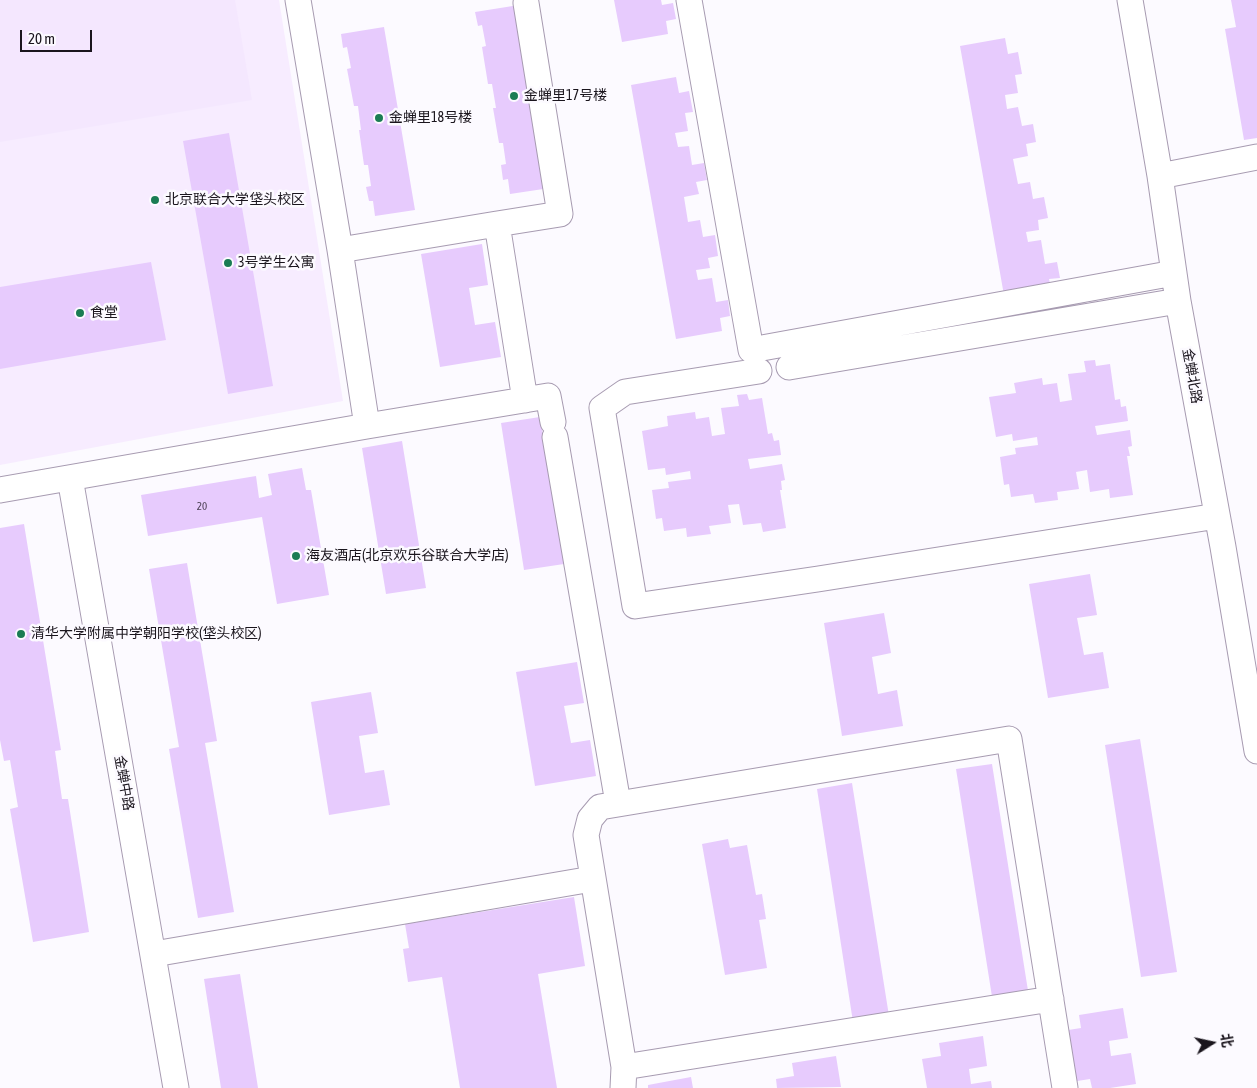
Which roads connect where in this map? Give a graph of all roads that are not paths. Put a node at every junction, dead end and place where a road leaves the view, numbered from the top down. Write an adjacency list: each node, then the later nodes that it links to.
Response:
1 (298, 0): 8 (street)
2 (689, 0): 9 (street)
3 (1130, 0): 6 (street, 金蝉北路)
4 (526, 3): 7 (street)
5 (1257, 157): 6 (street)
6 (1160, 176): 9 (street, 金蝉北路)
7 (497, 224): 8 (street); 13 (street)
8 (340, 250): 14 (street)
9 (1174, 273): 10 (street, 金蝉北路)
10 (1178, 301): 11 (street); 17 (street, 金蝉北路)
11 (789, 367)
12 (759, 371): 17 (street)
13 (525, 400): 14 (street); 19 (street)
14 (367, 426): 15 (street)
15 (70, 478): 16 (street); 21 (street, 金蝉中路)
16 (0, 490)
17 (1217, 516): 18 (street, 金蝉北路)
18 (1257, 751)
19 (618, 803): 20 (street); 22 (street)
20 (592, 879): 21 (street); 23 (street)
21 (154, 954): 24 (street, 金蝉中路)
22 (1051, 999): 23 (street); 25 (street)
23 (623, 1077)
24 (176, 1088)
25 (1065, 1088)

